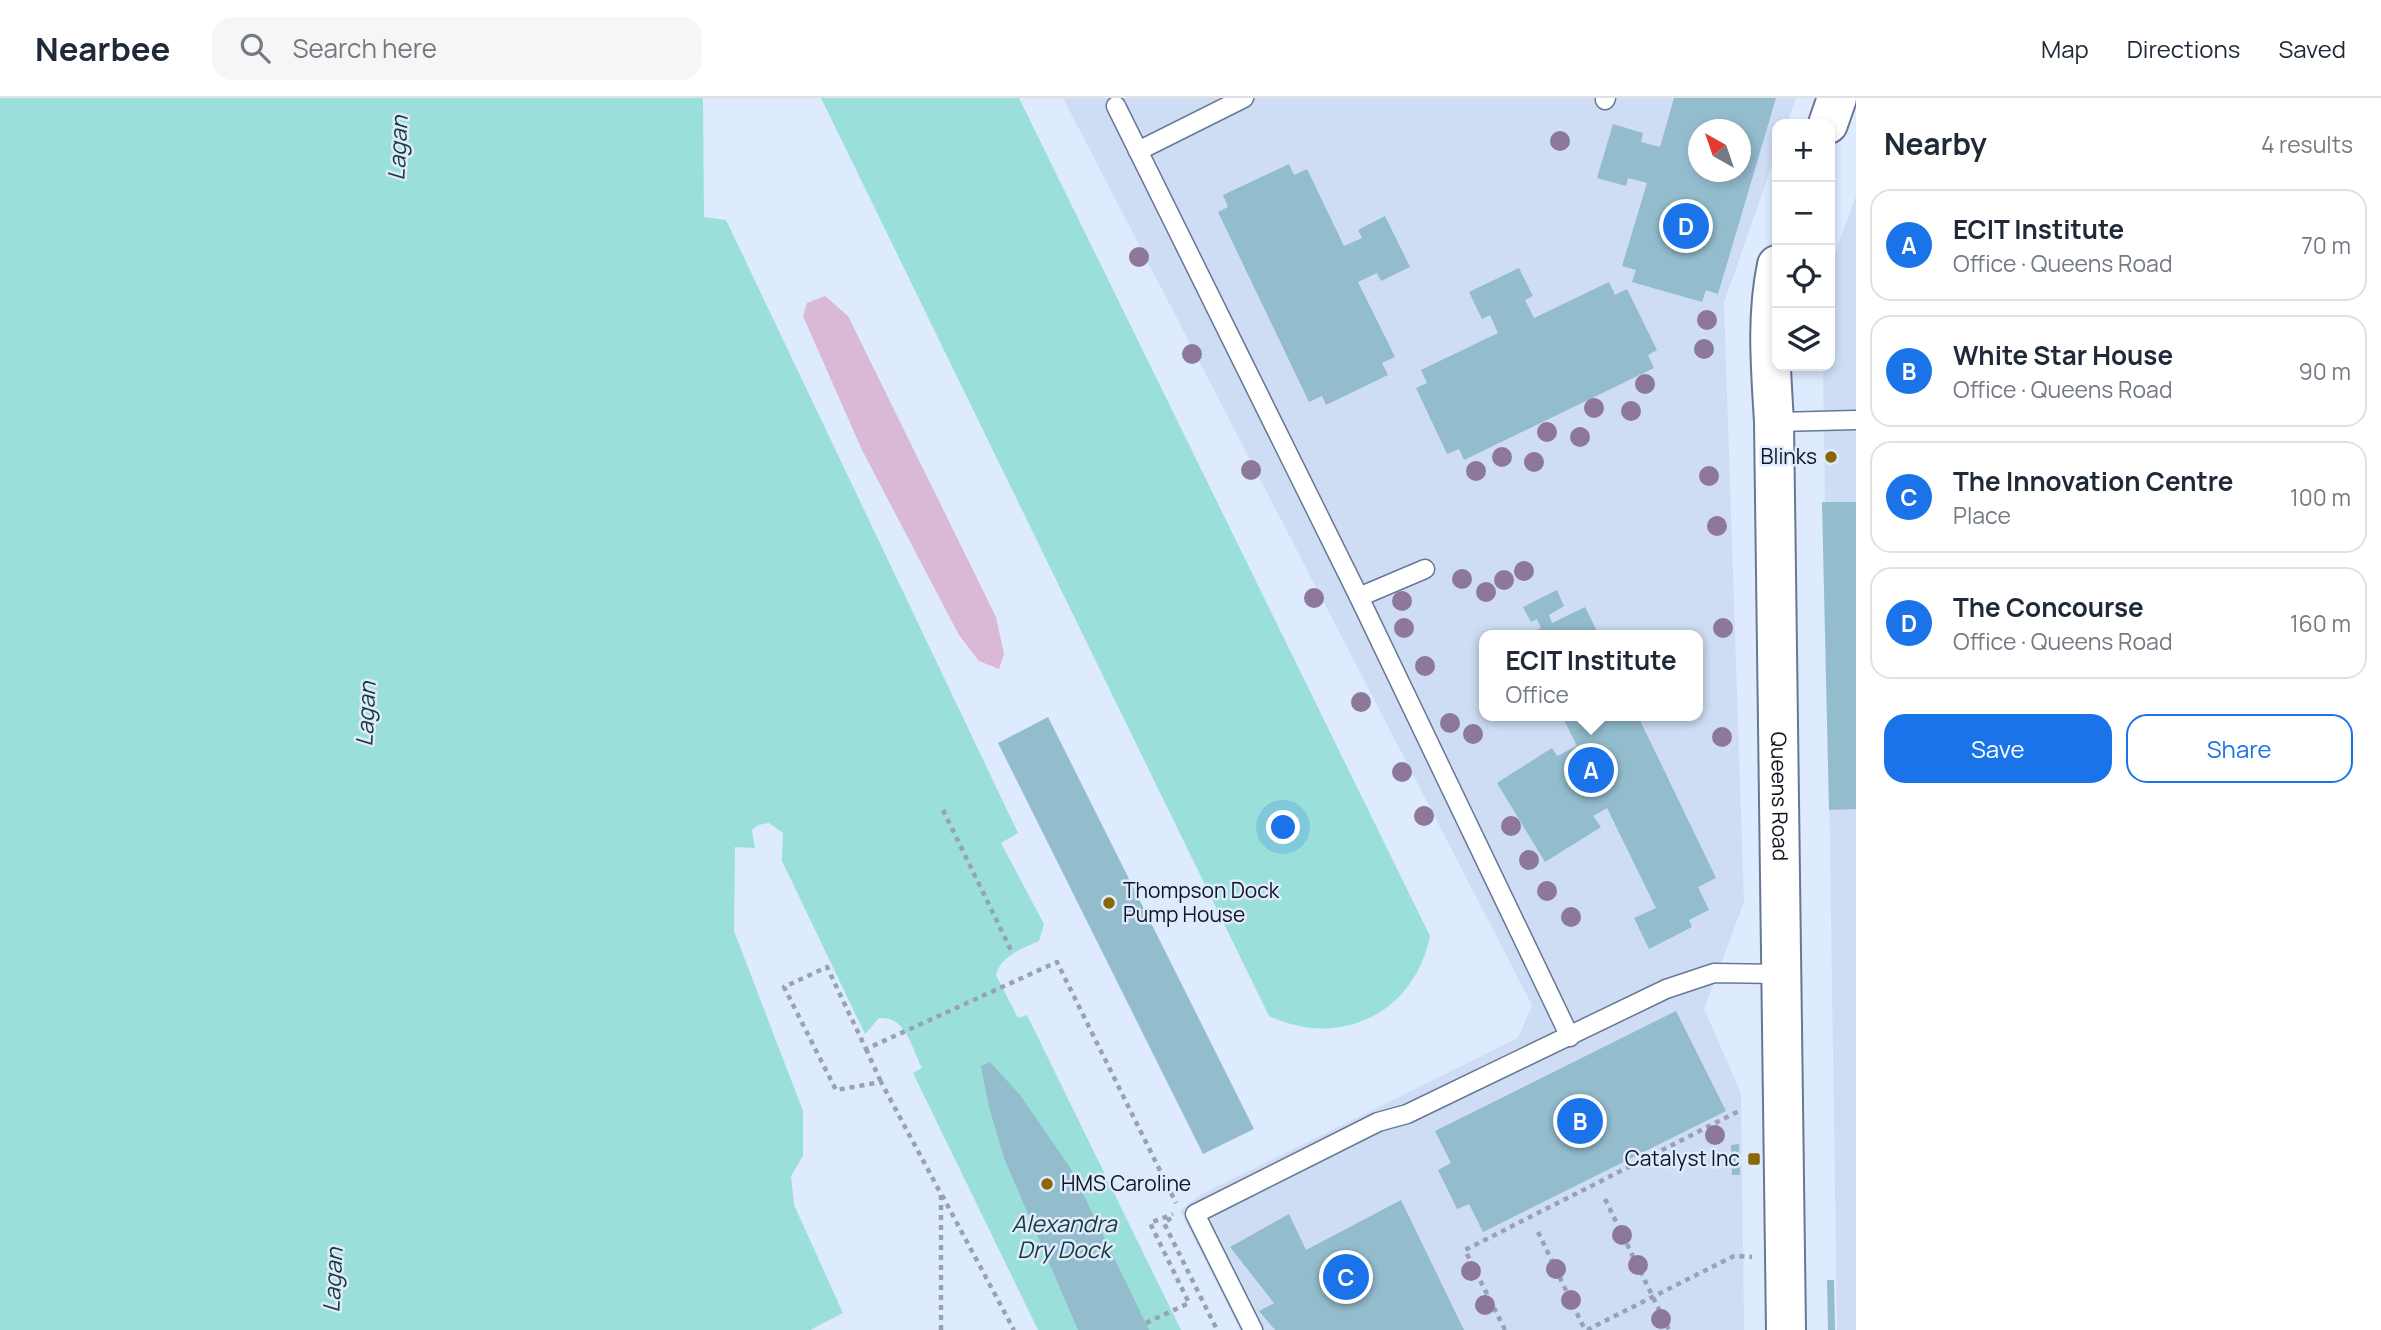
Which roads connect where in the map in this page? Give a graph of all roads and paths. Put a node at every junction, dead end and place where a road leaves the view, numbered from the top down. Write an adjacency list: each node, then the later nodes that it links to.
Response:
1 (1244, 98): 5 (lane)
2 (1837, 98): 4 (street)
3 (1116, 106): 5 (lane)
4 (1830, 119)
5 (1138, 151): 10 (lane)
6 (1772, 294): 8 (street, Queens Road)
7 (1856, 420): 8 (lane)
8 (1774, 422): 13 (street, Queens Road)
9 (1424, 569): 10 (lane)
10 (1359, 597): 14 (lane)
11 (943, 810): 12 (path)
12 (1013, 954)
13 (1780, 974): 14 (lane); 22 (street, Queens Road)
14 (1570, 1037): 28 (lane)
15 (866, 1049): 16 (path); 16 (path); 20 (path)
16 (881, 1082): 18 (path)
17 (1741, 1110): 29 (path)
18 (941, 1194): 25 (path); 26 (path)
19 (1605, 1199): 23 (path)
20 (1180, 1211): 24 (path); 27 (path)
21 (1538, 1231): 30 (path)
22 (1785, 1257): 23 (path); 32 (street, Queens Road)
23 (1653, 1297): 30 (path); 31 (path)
24 (1146, 1324)
25 (941, 1330)
26 (1014, 1330)
27 (1217, 1330)
28 (1253, 1330)
29 (1504, 1330)
30 (1586, 1330)
31 (1669, 1330)
32 (1786, 1330)

